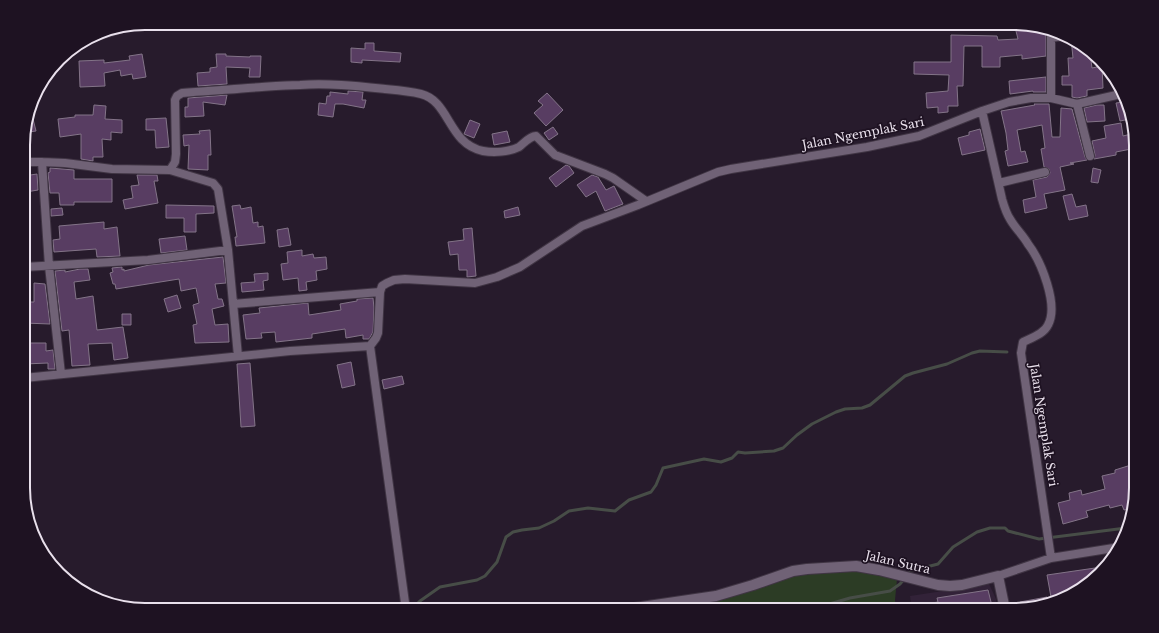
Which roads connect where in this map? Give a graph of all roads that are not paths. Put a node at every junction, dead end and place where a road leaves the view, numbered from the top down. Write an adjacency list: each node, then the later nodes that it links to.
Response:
1 (1051, 36): 3 (street)
2 (1117, 95): 4 (street)
3 (1051, 98): 4 (street); 5 (street)
4 (1077, 104): 6 (street)
5 (982, 112): 11 (street, Jalan Ngemplak Sari); 12 (street, Jalan Ngemplak Sari)
6 (1090, 156)
7 (30, 162): 8 (street)
8 (42, 162): 9 (street); 14 (street)
9 (170, 170): 12 (street); 13 (street)
10 (1045, 172): 11 (street)
11 (999, 183): 23 (street, Jalan Ngemplak Sari)
12 (646, 201): 16 (street, Jalan Ngemplak Sari)
13 (228, 250): 14 (street); 17 (street)
14 (48, 266): 15 (street); 20 (street)
15 (30, 267)
16 (380, 292): 17 (street); 18 (street)
17 (233, 304): 19 (street)
18 (370, 346): 19 (street); 25 (street)
19 (238, 356): 20 (street)
20 (61, 374): 21 (street)
21 (30, 377)
22 (1112, 548): 23 (street, Jalan Sutra)
23 (1051, 558): 24 (street, Jalan Sutra)
24 (998, 576): 26 (street, Jalan Sutra); 27 (street)
25 (405, 603)
26 (668, 603)
27 (1003, 603)

